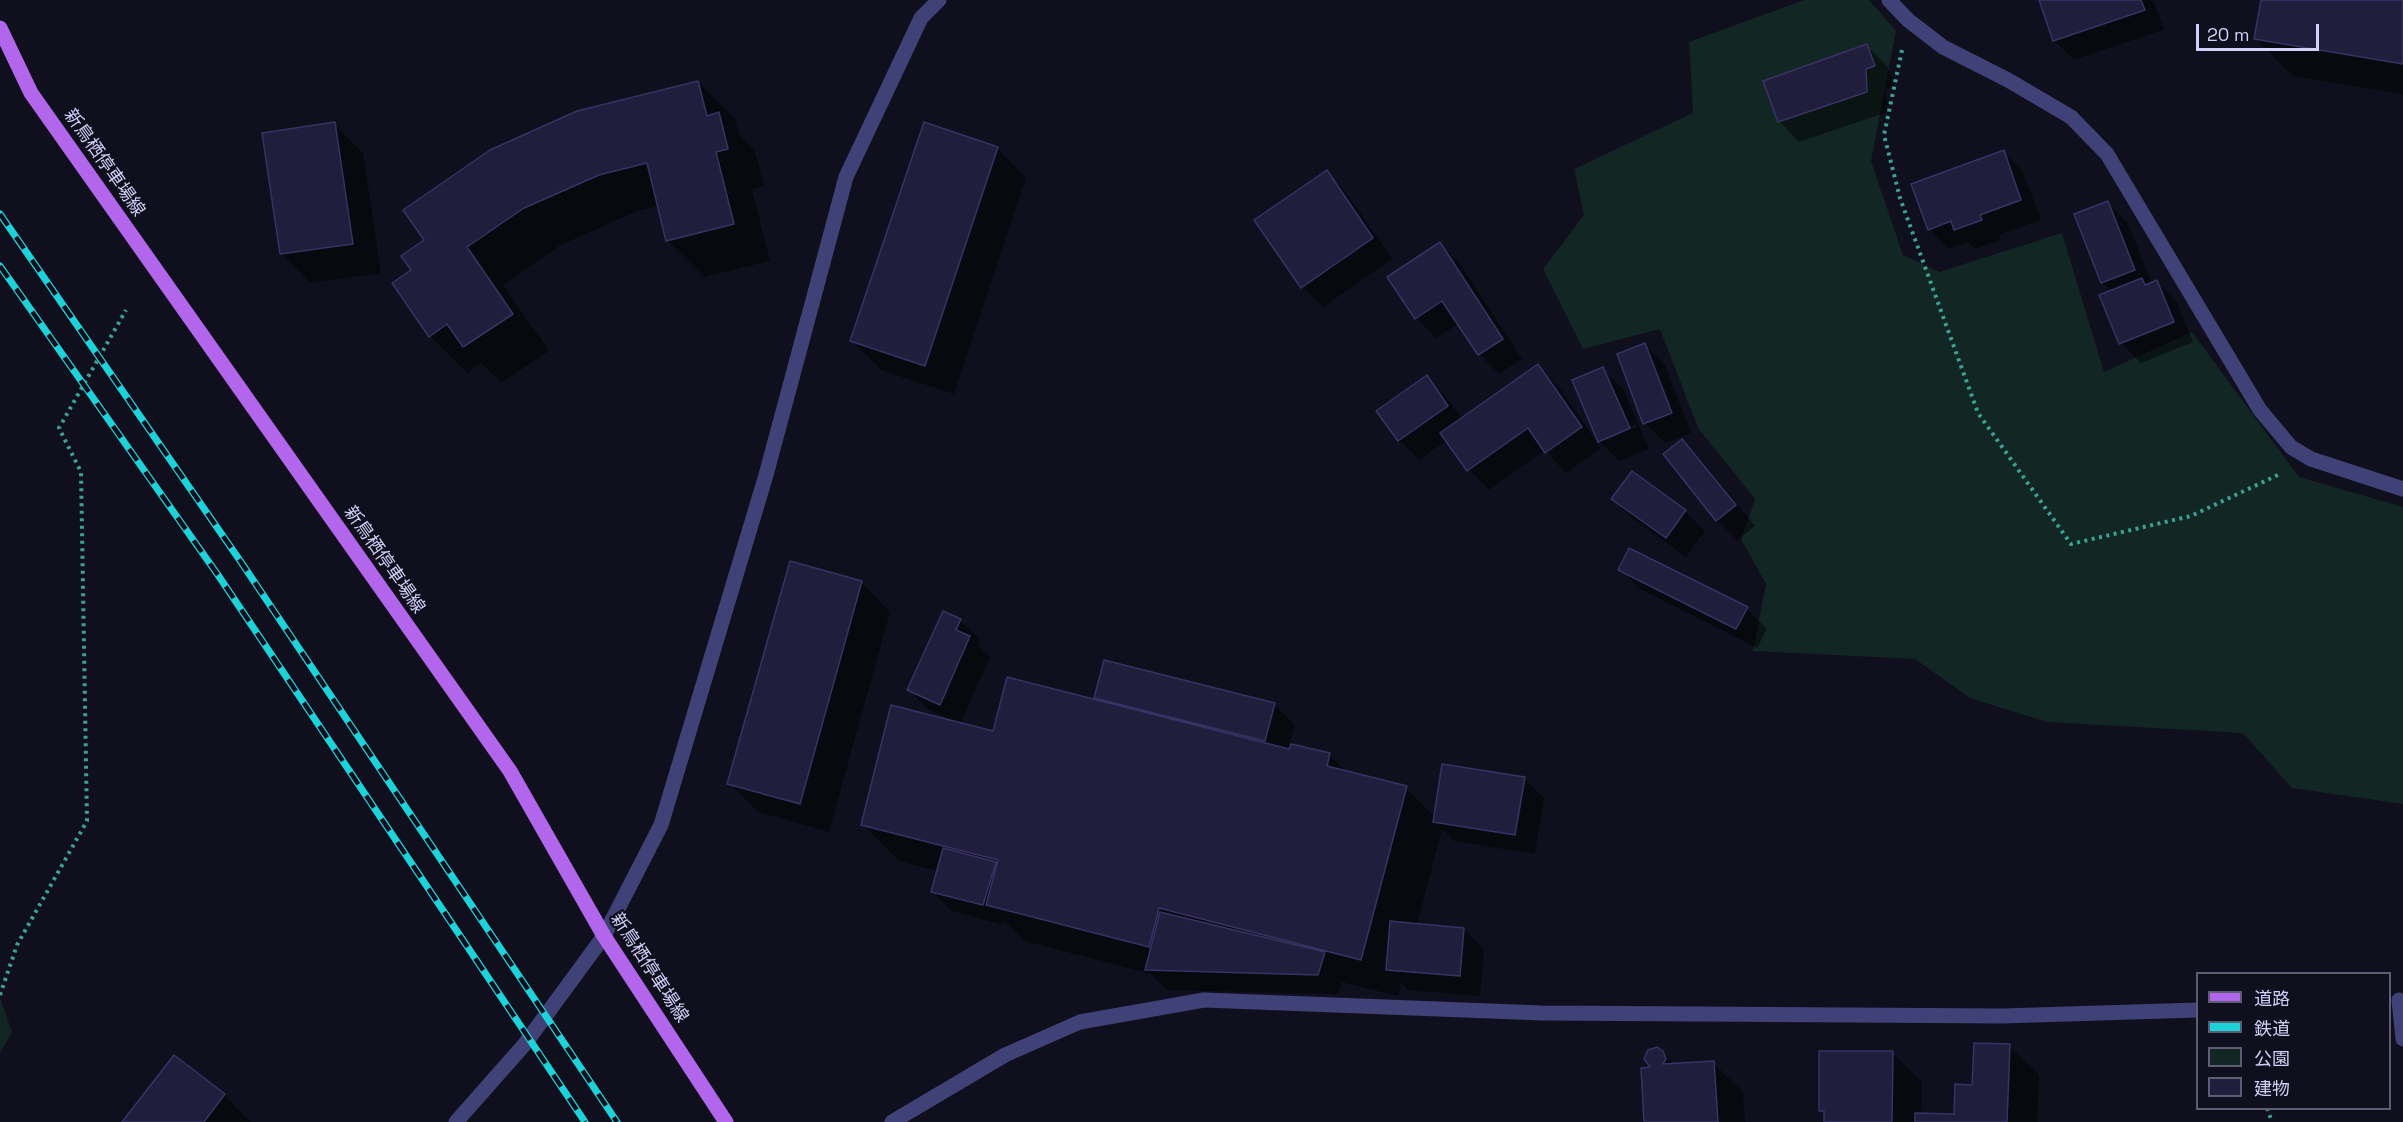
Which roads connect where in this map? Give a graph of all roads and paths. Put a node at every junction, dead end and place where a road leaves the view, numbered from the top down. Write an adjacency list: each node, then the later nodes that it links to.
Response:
1 (939, 0): 8 (street)
2 (1889, 0): 3 (street)
3 (1908, 20): 6 (street); 6 (path)
4 (0, 27): 8 (main road, 新鳥栖停車場線)
5 (126, 310): 9 (path)
6 (2311, 459): 7 (street)
7 (2403, 489)
8 (604, 936): 13 (street); 14 (main road, 新鳥栖停車場線)
9 (0, 995)
10 (2397, 1000): 12 (street)
11 (2196, 1010): 15 (street)
12 (2403, 1039)
13 (456, 1122)
14 (726, 1122)
15 (892, 1122)

